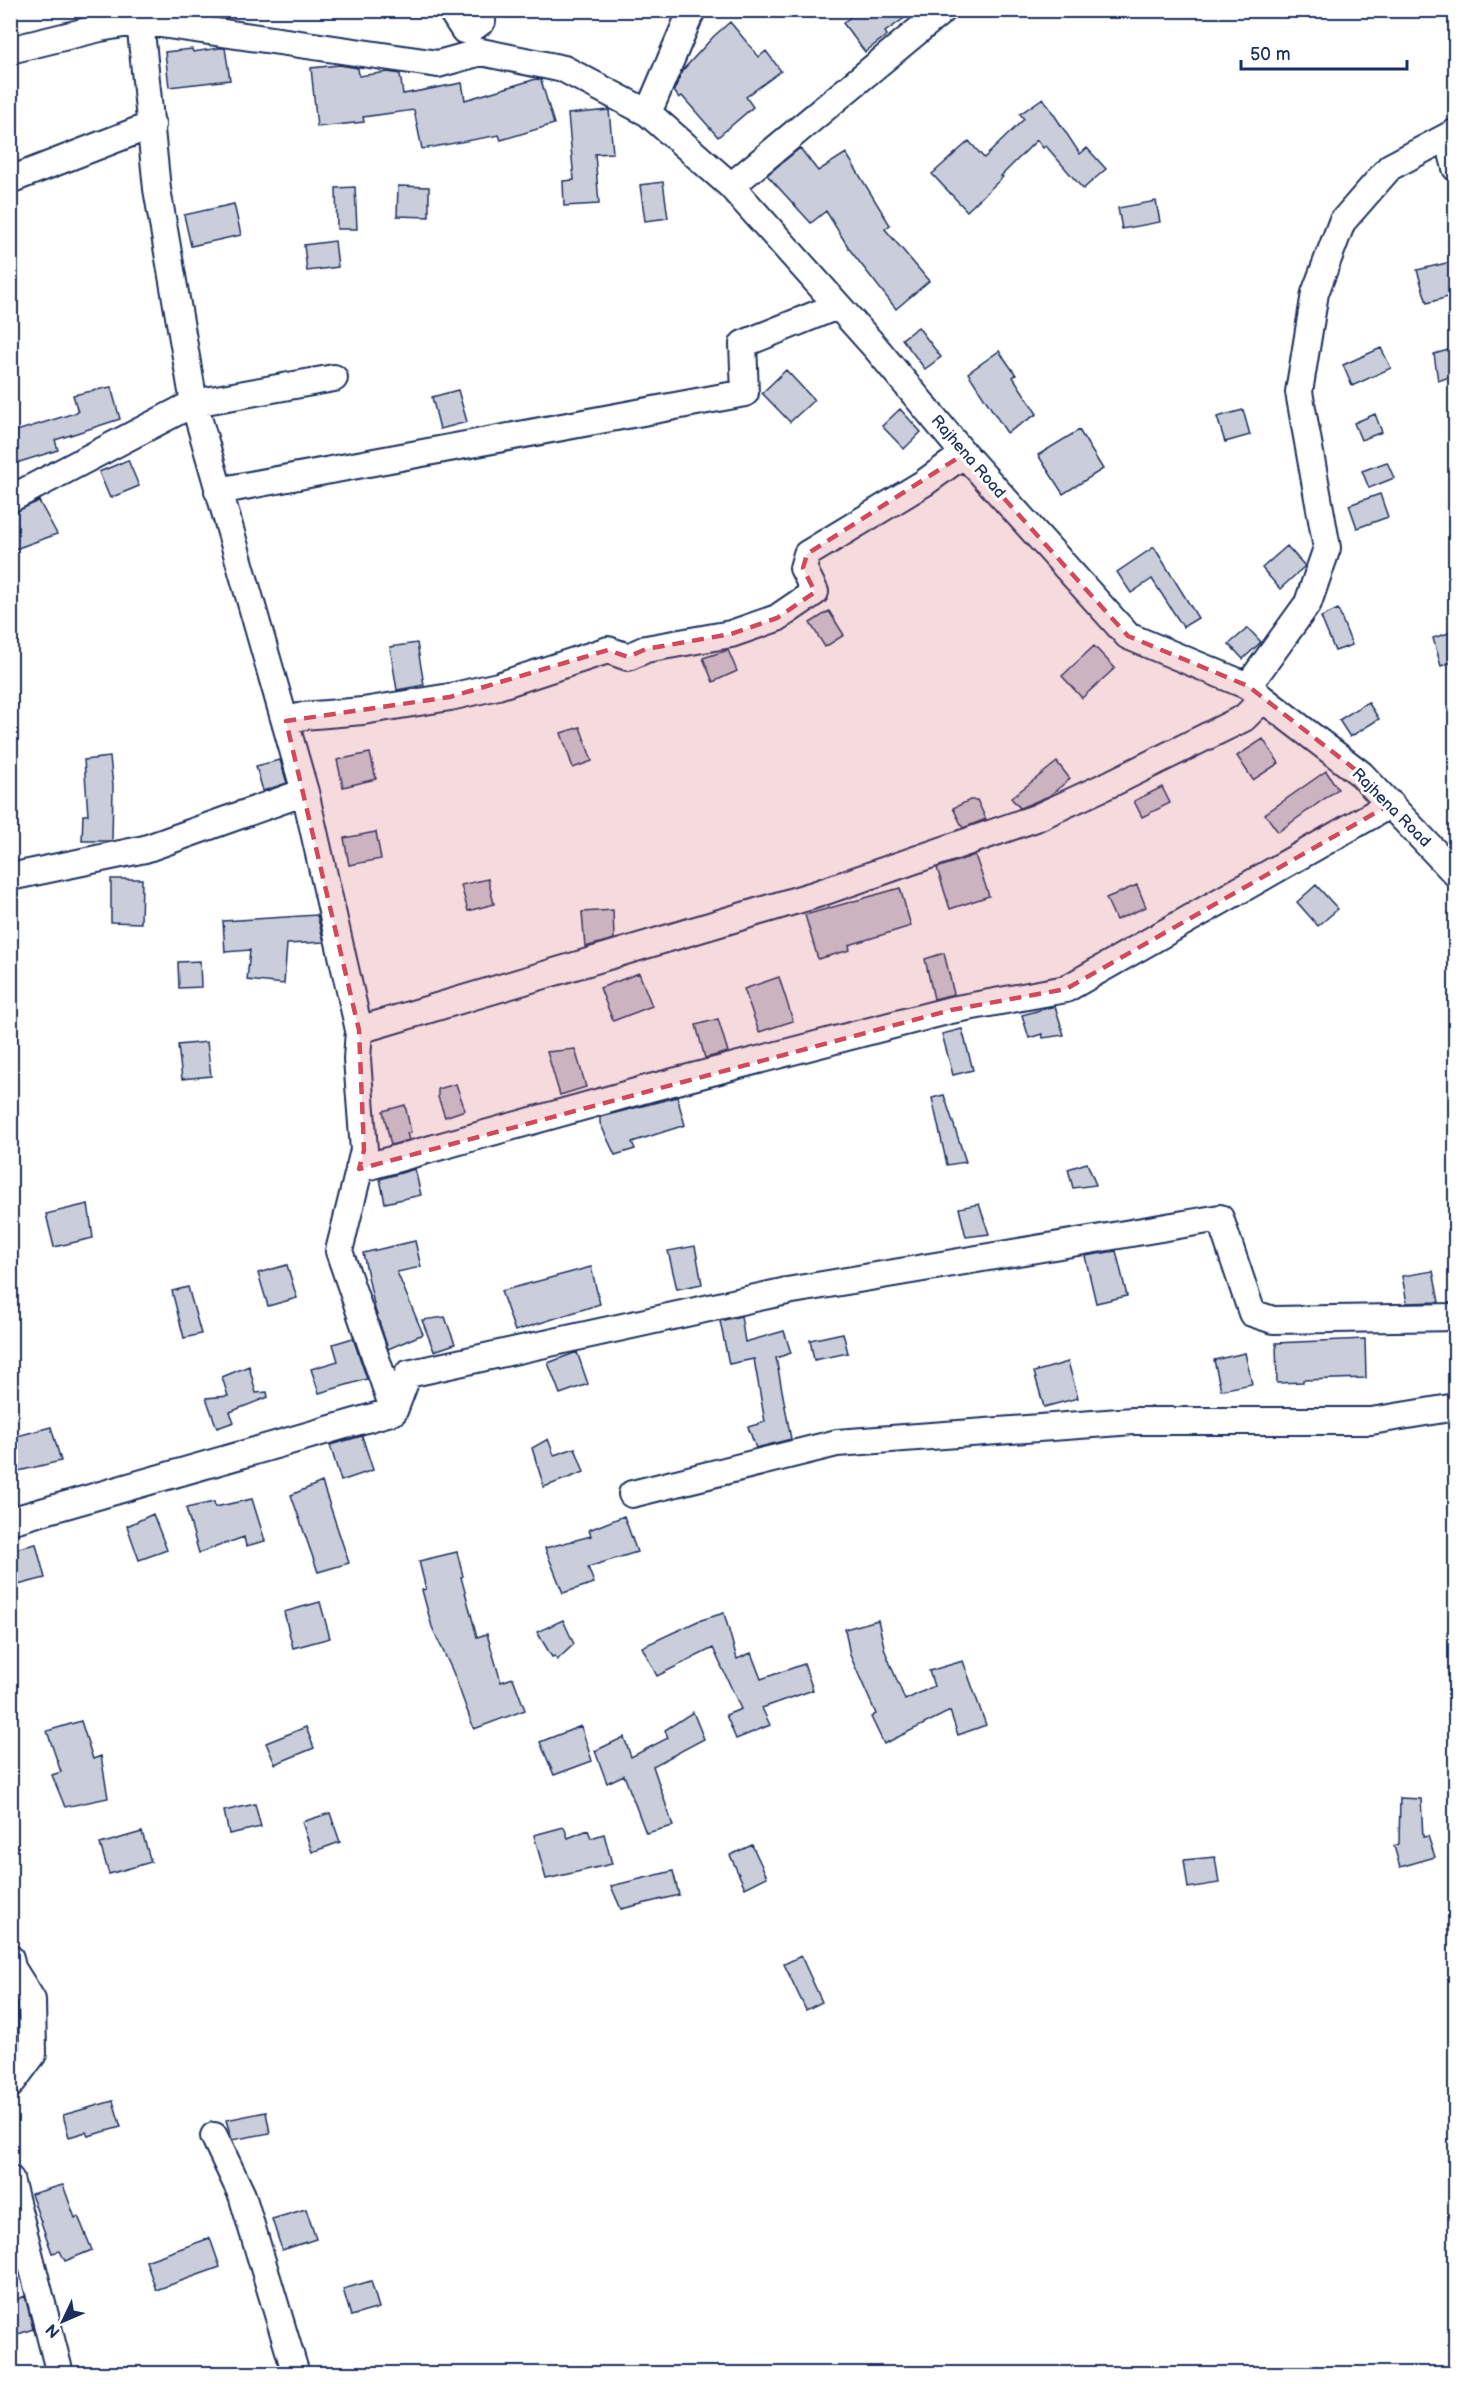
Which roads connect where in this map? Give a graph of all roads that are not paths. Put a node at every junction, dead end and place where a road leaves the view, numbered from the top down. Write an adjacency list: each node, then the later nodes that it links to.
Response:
1 (692, 10): 7 (street)
2 (935, 13): 12 (street)
3 (469, 17): 6 (street)
4 (140, 21): 5 (street); 6 (street); 8 (street)
5 (10, 50)
6 (481, 52): 7 (street, Rajhena Road)
7 (648, 113): 12 (street, Rajhena Road)
8 (152, 125): 11 (street); 15 (street)
9 (1452, 134): 10 (street); 19 (street)
10 (1455, 168)
11 (10, 180)
12 (731, 186): 13 (street, Rajhena Road)
13 (837, 306): 16 (street, Rajhena Road); 17 (street)
14 (334, 378): 15 (street)
15 (194, 403): 17 (street); 18 (street)
16 (964, 454): 19 (street, Rajhena Road); 20 (street)
17 (218, 491): 20 (street)
18 (10, 499)
19 (1255, 692): 22 (street, Rajhena Road); 25 (street)
20 (286, 721): 21 (street)
21 (305, 792): 24 (street); 25 (street)
22 (1391, 804): 23 (street, Rajhena Road); 26 (street)
23 (1455, 874)
24 (10, 877)
25 (359, 1030): 26 (street)
26 (359, 1169): 29 (street)
27 (1455, 1317): 29 (street)
28 (1455, 1407): 30 (street)
29 (394, 1411): 31 (street)
30 (633, 1494)
31 (10, 1521)
32 (10, 1958): 33 (street)
33 (10, 2085)
34 (214, 2136): 37 (street)
35 (10, 2180): 36 (street)
36 (60, 2373)
37 (296, 2373)

